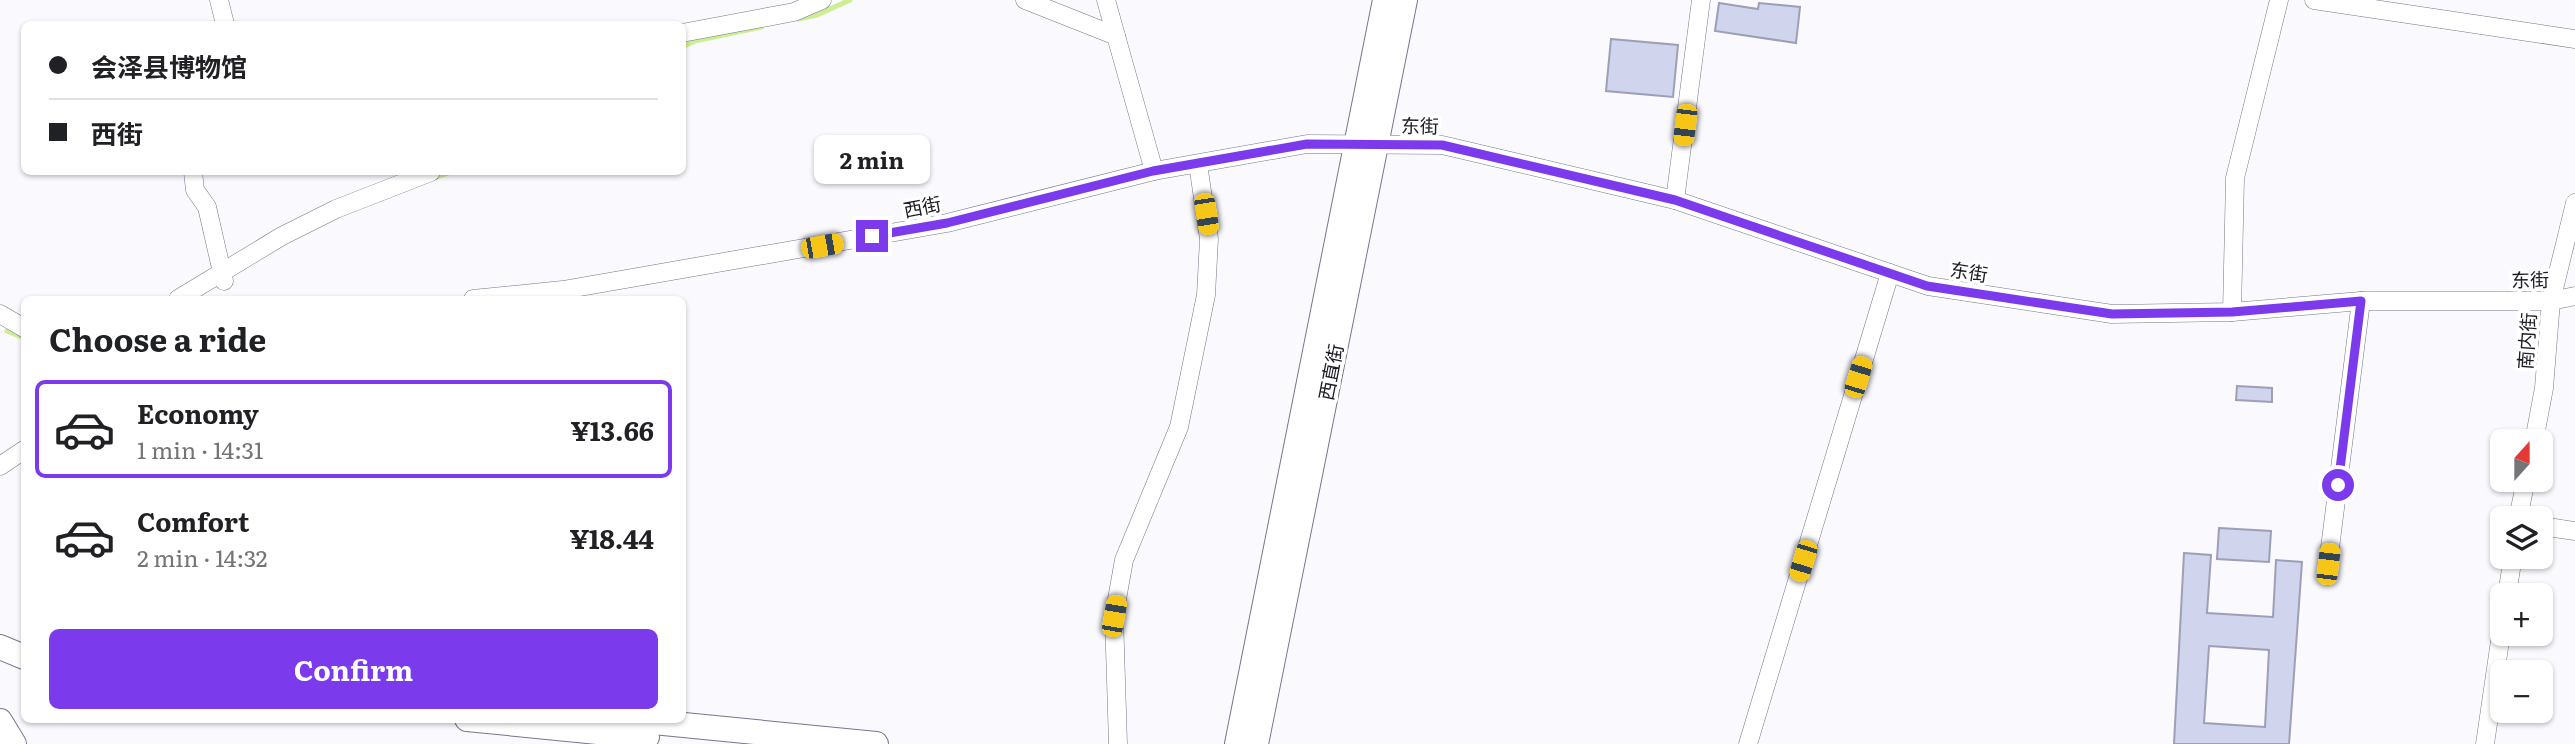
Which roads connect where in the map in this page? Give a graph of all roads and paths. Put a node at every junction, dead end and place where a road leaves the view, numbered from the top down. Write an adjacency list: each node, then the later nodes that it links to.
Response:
1 (219, 0): 10 (street)
2 (822, 0): 11 (street)
3 (1025, 0): 12 (street)
4 (1105, 0): 12 (street)
5 (1385, 0): 14 (street, 西直街)
6 (1405, 0): 14 (street, 西直街)
7 (1701, 0): 19 (street)
8 (2279, 0): 28 (street)
9 (2315, 0): 13 (street)
10 (224, 21)
11 (686, 32)
12 (1116, 36): 16 (street)
13 (2575, 39)
14 (1365, 145): 15 (street, 西街); 19 (street, 东街); 49 (street, 西直街); 50 (street, 西直街)
15 (1198, 164): 16 (street, 西街); 48 (street)
16 (1153, 171): 24 (street, 西街)
17 (193, 175): 22 (street)
18 (423, 175): 22 (street)
19 (1675, 200): 21 (street, 东街)
20 (2575, 204): 27 (street, 南内街)
21 (1890, 273): 28 (street, 东街); 51 (street)
22 (223, 276): 23 (street)
23 (184, 296)
24 (502, 296)
25 (2575, 296): 27 (street, 东街)
26 (2361, 301): 27 (street, 东街); 28 (street, 东街); 36 (street)
27 (2550, 301): 31 (street, 南内街)
28 (2232, 312)
29 (0, 314): 30 (street)
30 (21, 326)
31 (2536, 429)
32 (21, 452): 33 (street)
33 (0, 466)
34 (2553, 528): 35 (street)
35 (2575, 531)
36 (2328, 564)
37 (2499, 646): 52 (street)
38 (0, 647): 39 (street)
39 (21, 656)
40 (0, 664): 41 (street)
41 (21, 672)
42 (0, 721): 45 (street)
43 (507, 723): 46 (street)
44 (663, 723): 47 (street)
45 (15, 744)
46 (719, 744)
47 (876, 744)
48 (1118, 744)
49 (1237, 744)
50 (1256, 744)
51 (1748, 744)
52 (2486, 744)

